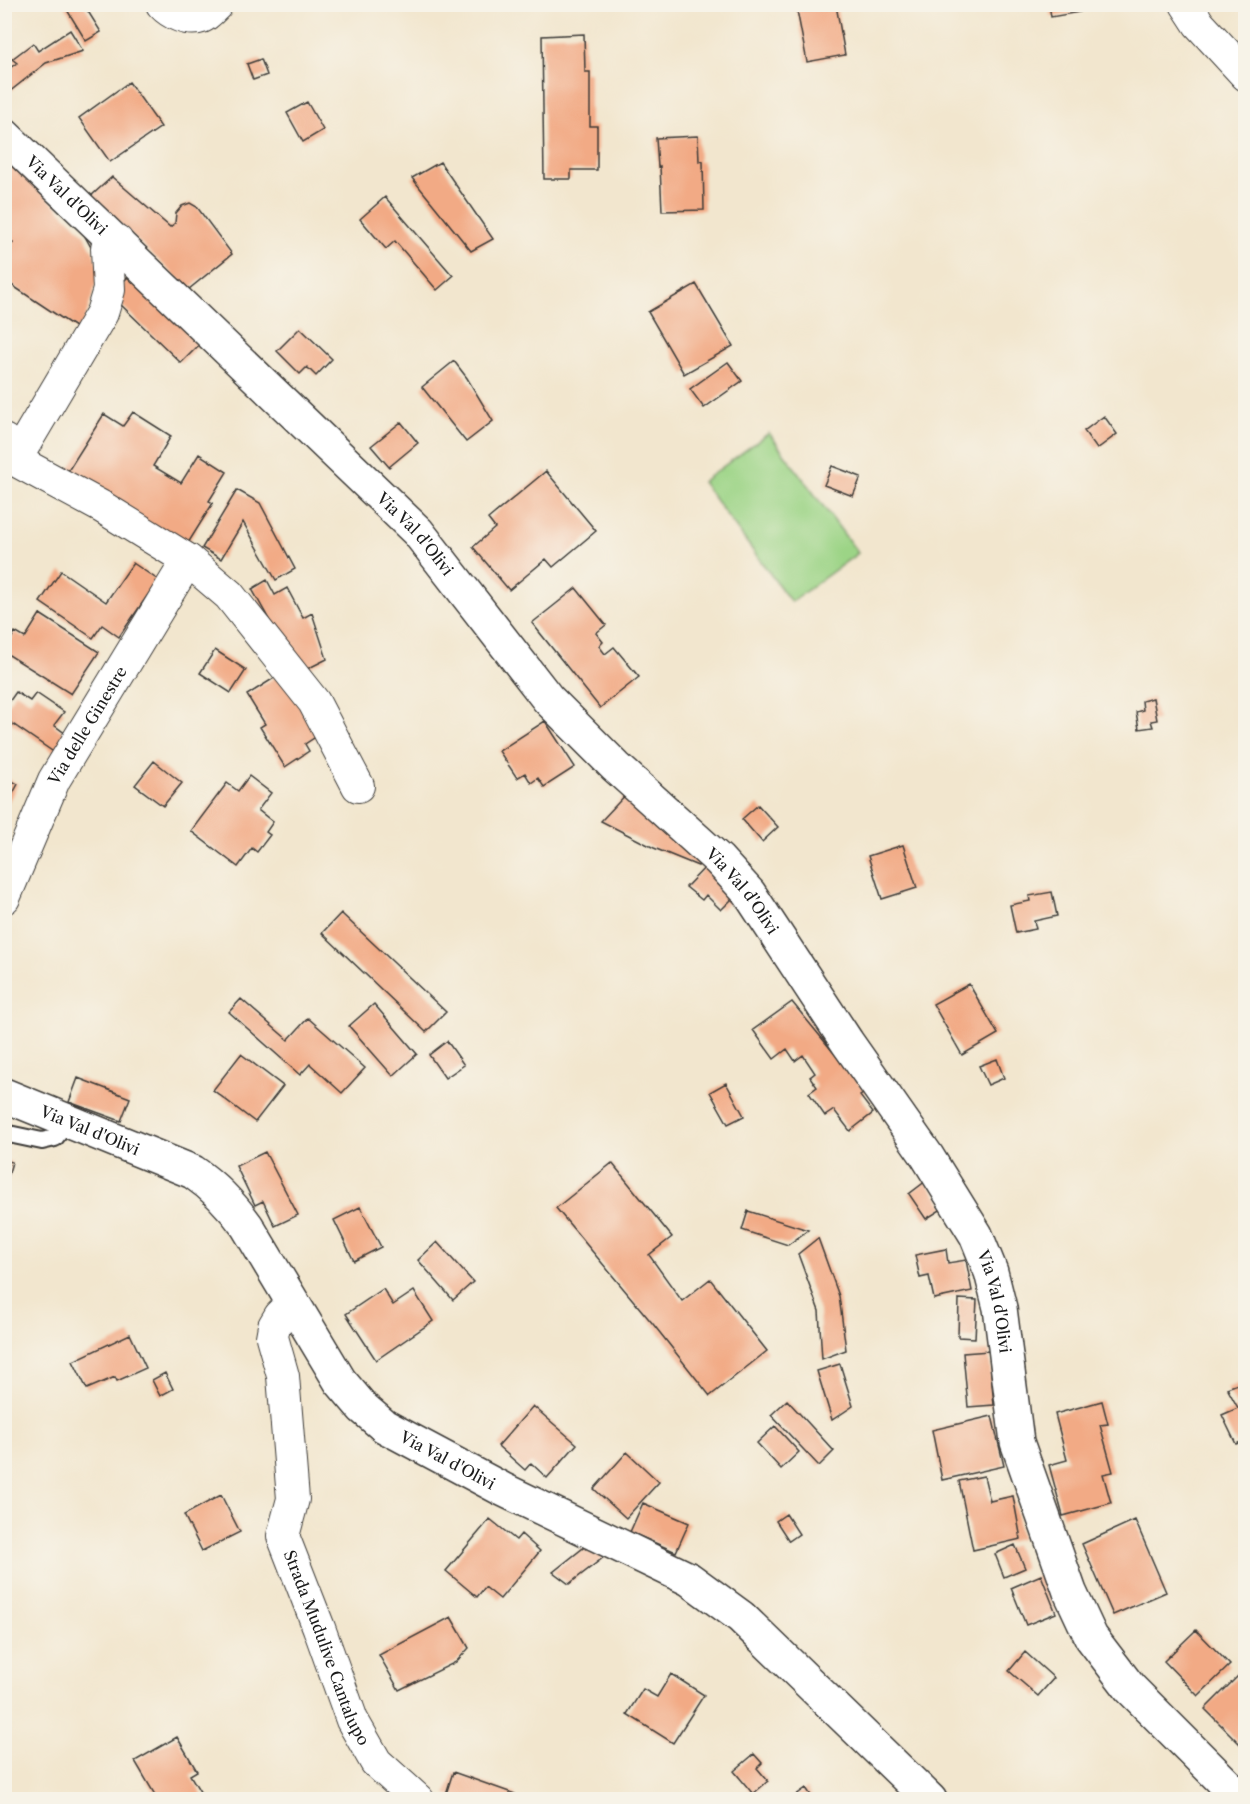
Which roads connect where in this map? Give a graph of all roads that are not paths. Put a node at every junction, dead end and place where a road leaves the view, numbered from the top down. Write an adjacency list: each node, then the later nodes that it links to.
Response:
1 (162, 4): 2 (street)
2 (217, 4)
3 (1186, 4): 4 (street)
4 (1245, 75)
5 (4, 135): 6 (street, Via Val d'Olivi)
6 (117, 241): 7 (street); 17 (street, Via Val d'Olivi)
7 (10, 450): 8 (street)
8 (188, 560): 9 (street); 10 (street, Via delle Ginestre)
9 (358, 786)
10 (4, 898)
11 (4, 1095): 12 (street, Via Val d'Olivi)
12 (68, 1121): 13 (lane); 14 (street, Via Val d'Olivi)
13 (4, 1133)
14 (292, 1304): 15 (street, Strada Mudulive Cantalupo); 16 (street, Via Val d'Olivi)
15 (418, 1800)
16 (930, 1800)
17 (1242, 1800)

